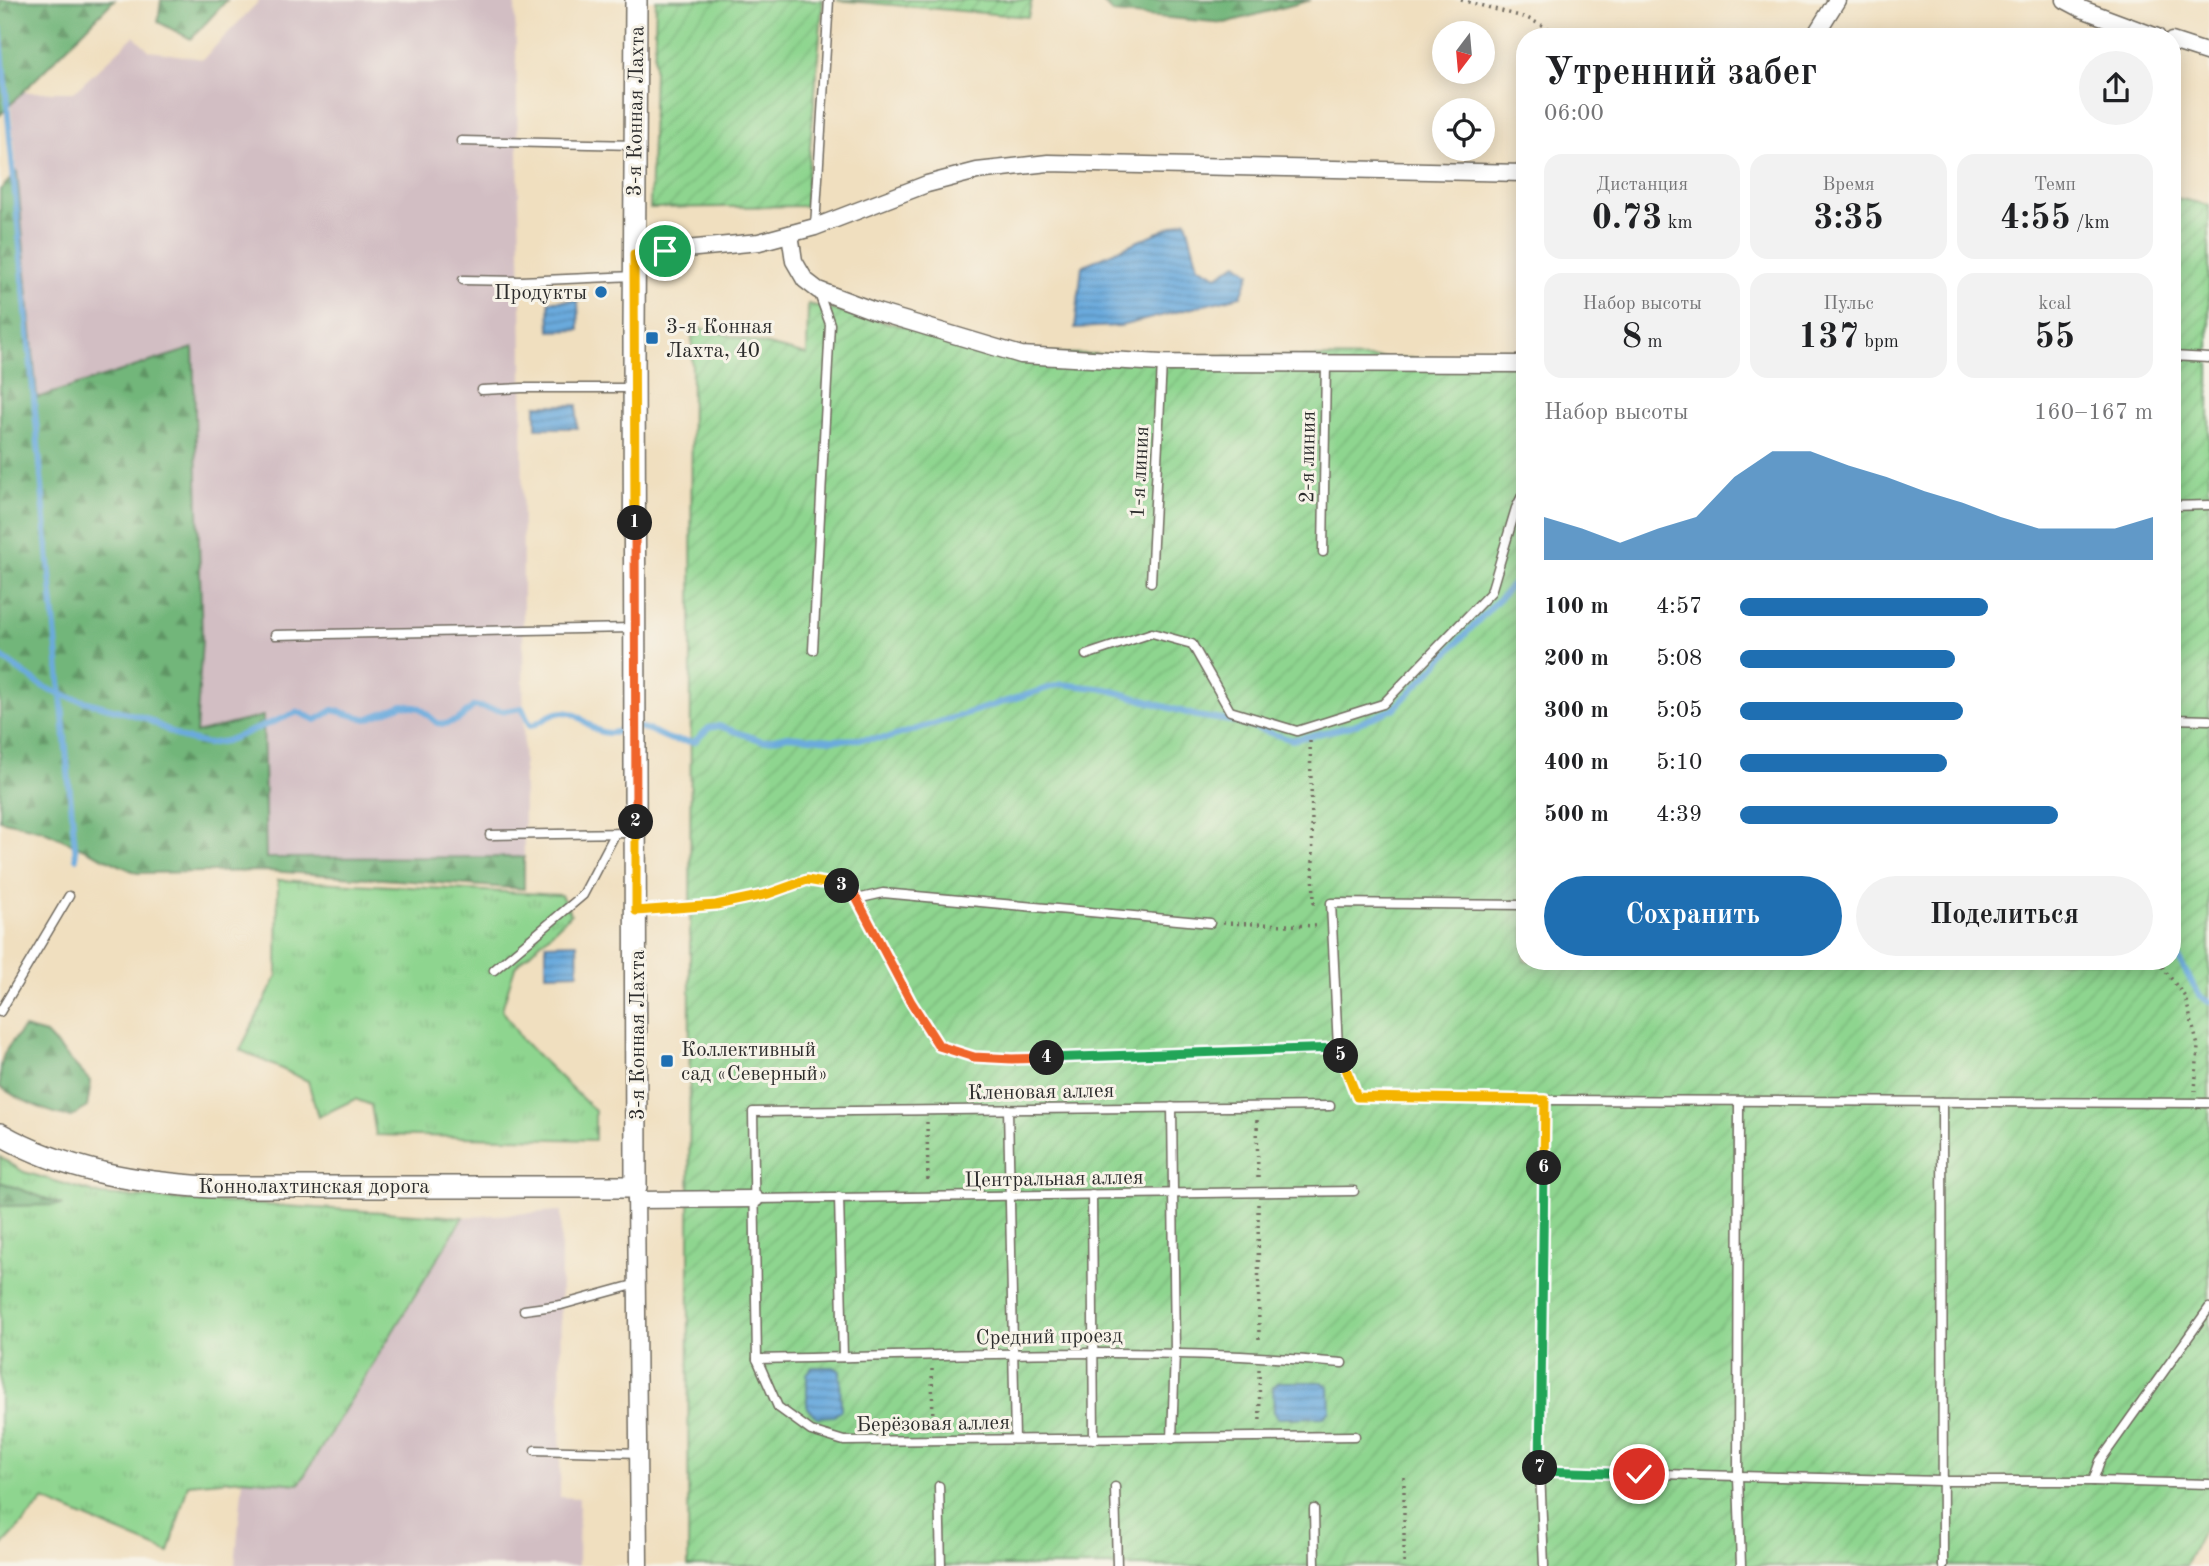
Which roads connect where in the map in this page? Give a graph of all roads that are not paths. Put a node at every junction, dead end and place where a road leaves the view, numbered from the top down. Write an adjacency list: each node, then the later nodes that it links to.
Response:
1 (636, 0): 10 (main road, 3-я Конная Лахта)
2 (830, 0): 12 (lane)
3 (1837, 0): 5 (street)
4 (2064, 0): 6 (street)
5 (1820, 28)
6 (2133, 28)
7 (2181, 44): 8 (street)
8 (2209, 52)
9 (461, 141): 10 (lane)
10 (635, 145): 14 (main road, 3-я Конная Лахта)
11 (1516, 173): 12 (street)
12 (815, 227): 13 (street)
13 (790, 234): 14 (street); 17 (street)
14 (634, 254): 15 (main road, 3-я Конная Лахта)
15 (634, 275): 16 (lane); 23 (main road, 3-я Конная Лахта)
16 (463, 280)
17 (818, 290): 20 (street); 32 (lane)
18 (2181, 356): 19 (lane)
19 (2209, 358)
20 (1162, 363): 21 (street); 29 (lane, 1-я линия)
21 (1326, 364): 22 (street); 28 (lane, 2-я линия)
22 (1516, 364)
23 (634, 388): 24 (lane); 30 (main road, 3-я Конная Лахта)
24 (482, 390)
25 (2209, 505): 26 (lane)
26 (2181, 506)
27 (1516, 508): 33 (lane)
28 (1323, 551)
29 (1151, 582)
30 (636, 628): 31 (lane); 36 (main road, 3-я Конная Лахта)
31 (275, 635)
32 (813, 650)
33 (1086, 655)
34 (2181, 719): 35 (lane)
35 (2209, 720)
36 (626, 834): 37 (lane); 41 (main road, 3-я Конная Лахта); 43 (lane)
37 (490, 835)
38 (69, 895): 44 (lane)
39 (857, 899): 41 (lane); 42 (lane); 45 (lane)
40 (1516, 905): 45 (lane)
41 (636, 911): 56 (main road, 3-я Конная Лахта)
42 (1210, 923)
43 (494, 970)
44 (0, 1012)
45 (1338, 1048): 46 (lane)
46 (1545, 1100): 47 (lane); 77 (lane)
47 (1740, 1101): 48 (lane); 78 (lane)
48 (1942, 1102): 49 (lane); 79 (lane)
49 (2209, 1103)
50 (1330, 1106): 51 (lane, Кленовая аллея)
51 (1172, 1107): 52 (lane, Кленовая аллея); 58 (lane)
52 (1009, 1109): 53 (lane, Кленовая аллея); 59 (lane)
53 (753, 1112): 61 (lane, Берёзовая аллея)
54 (0, 1134): 56 (main road, Коннолахтинская дорога)
55 (1354, 1192): 58 (lane, Центральная аллея)
56 (636, 1193): 61 (street); 62 (street, 3-я Конная Лахта)
57 (1092, 1194): 58 (lane, Центральная аллея); 59 (lane, Центральная аллея); 66 (lane)
58 (1173, 1194): 65 (lane)
59 (1010, 1196): 60 (lane, Центральная аллея); 67 (lane)
60 (839, 1197): 61 (lane, Центральная аллея); 68 (lane)
61 (755, 1199): 69 (lane, Берёзовая аллея)
62 (637, 1284): 64 (lane); 76 (street, 3-я Конная Лахта)
63 (2209, 1308): 80 (lane)
64 (524, 1310)
65 (1175, 1352): 66 (lane, Средний проезд); 70 (lane, Средний проезд); 74 (lane)
66 (1093, 1353): 67 (lane, Средний проезд); 72 (lane)
67 (1013, 1355): 68 (lane, Средний проезд); 73 (lane)
68 (843, 1357): 69 (lane, Средний проезд)
69 (757, 1359): 73 (lane, Берёзовая аллея)
70 (1342, 1363)
71 (1355, 1436): 74 (lane, Берёзовая аллея)
72 (1094, 1438): 73 (lane, Берёзовая аллея); 74 (lane, Берёзовая аллея)
73 (1015, 1439)
74 (1172, 1439)
75 (535, 1450): 76 (lane)
76 (640, 1453): 85 (street, 3-я Конная Лахта)
77 (1540, 1471): 78 (lane); 89 (lane)
78 (1738, 1477): 79 (lane); 90 (lane)
79 (1941, 1481): 80 (lane); 91 (lane)
80 (2093, 1481): 81 (lane)
81 (2209, 1484)
82 (939, 1486): 86 (lane)
83 (1115, 1487): 87 (lane)
84 (1314, 1509): 88 (lane)
85 (639, 1566)
86 (940, 1566)
87 (1117, 1566)
88 (1315, 1566)
89 (1544, 1566)
90 (1741, 1566)
91 (1943, 1566)

